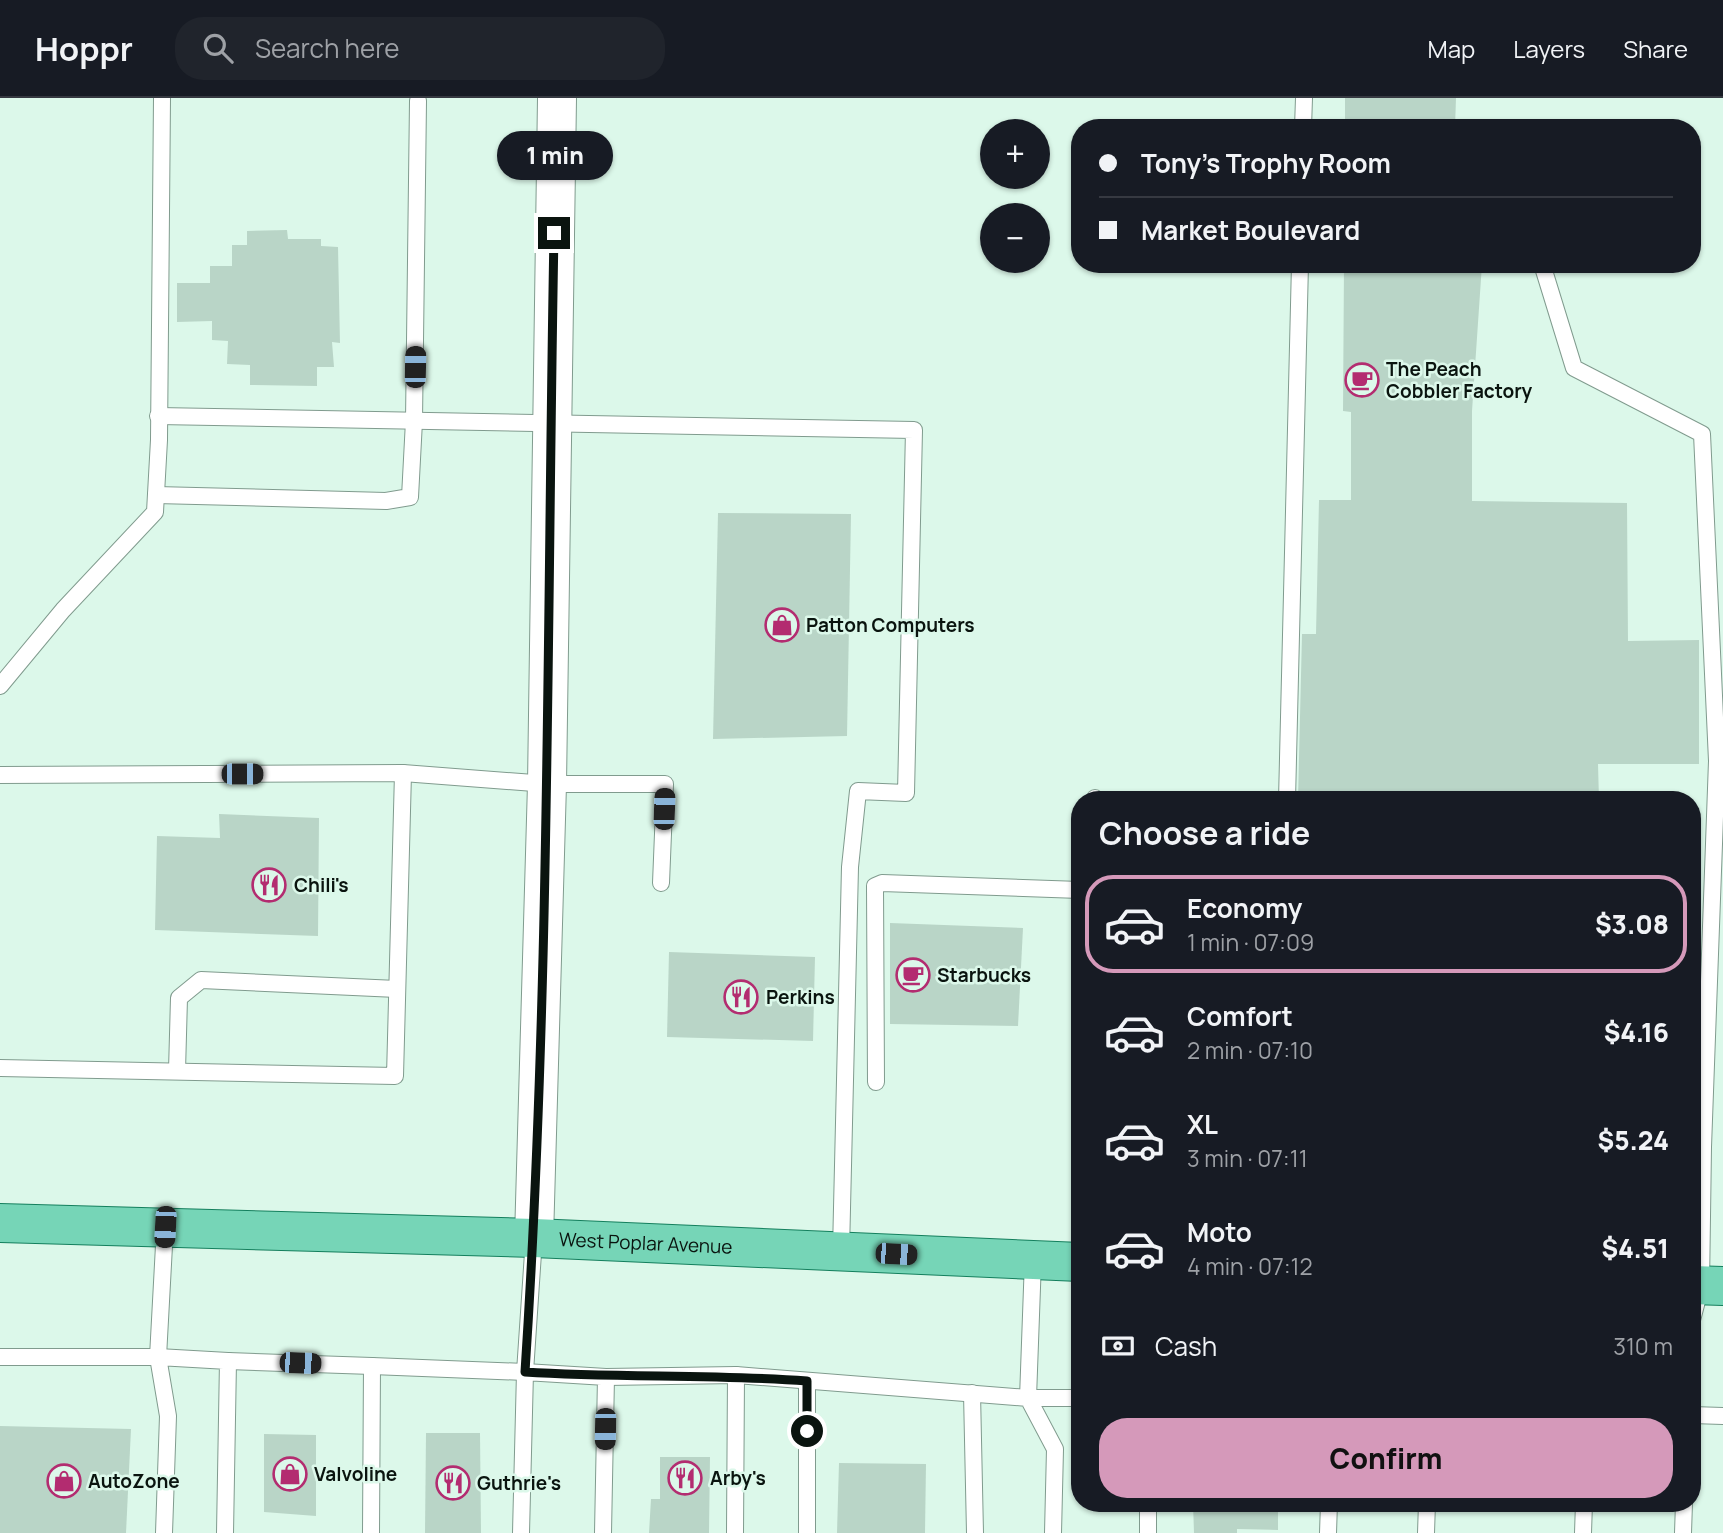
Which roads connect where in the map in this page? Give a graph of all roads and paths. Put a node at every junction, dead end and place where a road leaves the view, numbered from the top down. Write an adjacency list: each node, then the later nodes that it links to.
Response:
1 (162, 98): 8 (lane)
2 (557, 98): 10 (street)
3 (1304, 98): 5 (lane)
4 (418, 101): 9 (lane)
5 (1303, 119)
6 (1300, 273): 16 (lane)
7 (1545, 273): 29 (lane)
8 (158, 415): 9 (lane); 11 (lane)
9 (414, 421): 10 (lane); 11 (lane)
10 (550, 422): 15 (street); 26 (lane)
11 (156, 495): 12 (lane)
12 (0, 686)
13 (403, 773): 14 (lane); 15 (lane); 19 (lane)
14 (0, 775)
15 (547, 784): 17 (lane); 25 (street)
16 (1287, 791)
17 (661, 883)
18 (1071, 891): 22 (lane)
19 (397, 989): 21 (lane); 21 (lane)
20 (0, 1068): 21 (lane)
21 (177, 1072)
22 (876, 1082)
23 (0, 1223): 24 (main road, West Poplar Avenue)
24 (165, 1227): 25 (main road, West Poplar Avenue); 31 (lane)
25 (534, 1238): 26 (main road, West Poplar Avenue); 34 (lane)
26 (841, 1251): 27 (main road, West Poplar Avenue)
27 (1033, 1260): 28 (main road, West Poplar Avenue); 39 (lane)
28 (1071, 1262)
29 (1702, 1294)
30 (0, 1357): 31 (lane)
31 (158, 1357): 32 (lane); 48 (lane)
32 (228, 1361): 33 (lane); 49 (lane)
33 (372, 1366): 34 (lane); 50 (lane)
34 (525, 1372): 36 (lane); 51 (lane)
35 (736, 1375): 36 (lane); 37 (lane); 53 (lane)
36 (606, 1377): 52 (lane)
37 (807, 1381): 38 (lane); 54 (lane)
38 (972, 1393): 39 (lane); 55 (lane)
39 (1028, 1398): 40 (lane); 56 (lane)
40 (1071, 1398)
41 (1701, 1415): 42 (lane)
42 (1723, 1416)
43 (1148, 1512): 57 (lane)
44 (1329, 1512): 58 (lane)
45 (1427, 1512): 59 (lane)
46 (1584, 1512): 60 (lane)
47 (1684, 1512): 61 (lane)
48 (164, 1533)
49 (225, 1533)
50 (371, 1533)
51 (521, 1533)
52 (603, 1533)
53 (735, 1533)
54 (807, 1533)
55 (975, 1533)
56 (1053, 1533)
57 (1148, 1533)
58 (1328, 1533)
59 (1426, 1533)
60 (1584, 1533)
61 (1683, 1533)

